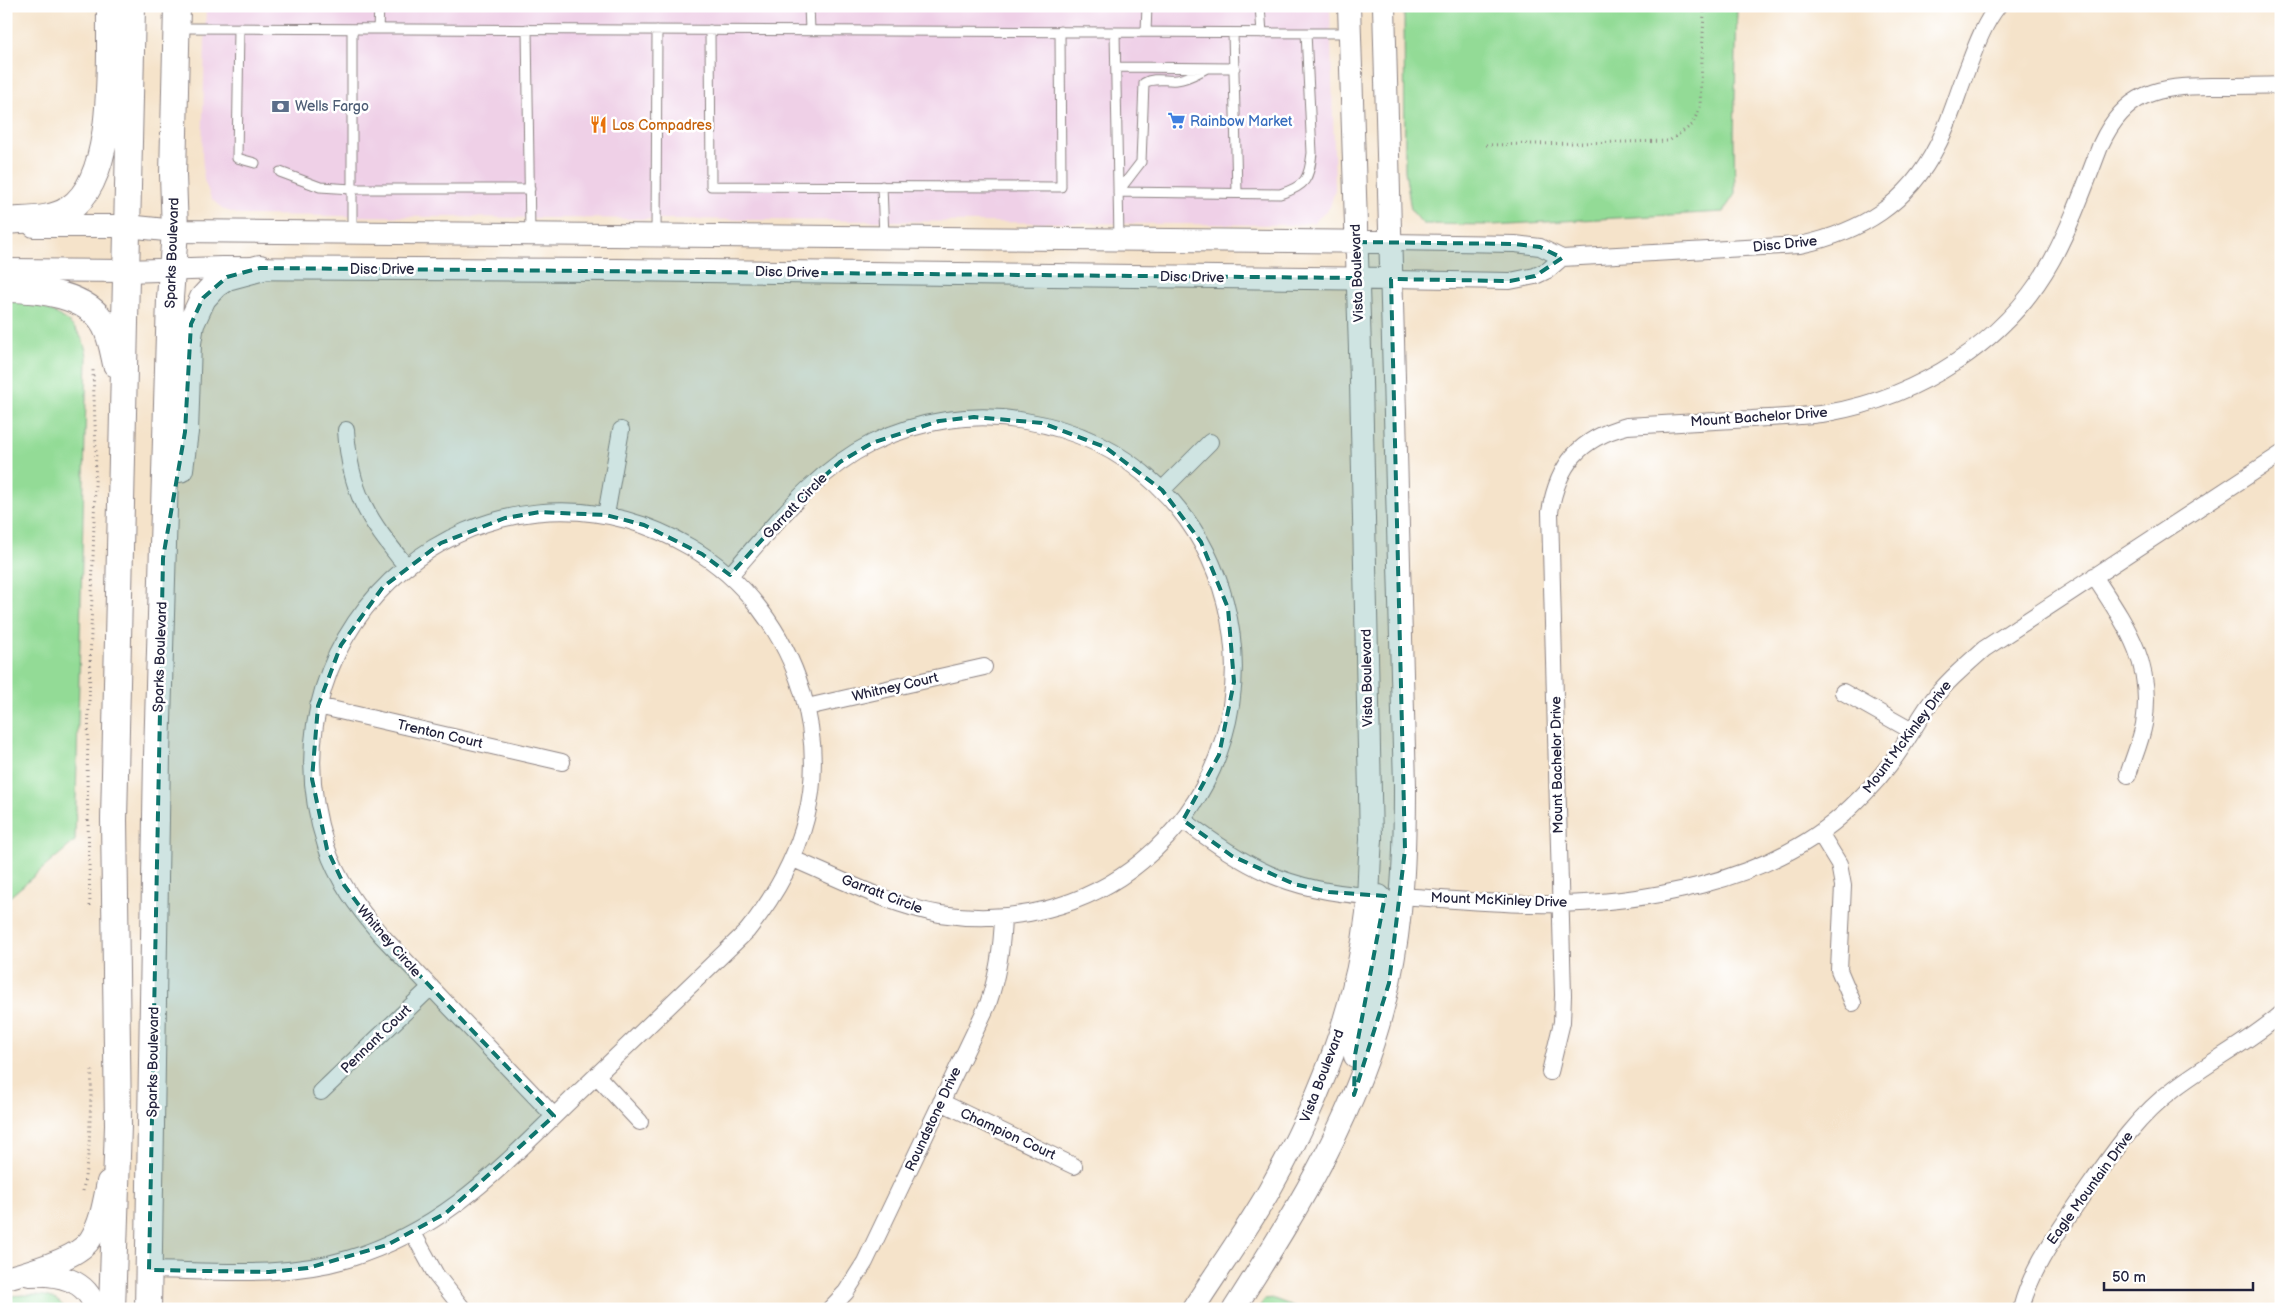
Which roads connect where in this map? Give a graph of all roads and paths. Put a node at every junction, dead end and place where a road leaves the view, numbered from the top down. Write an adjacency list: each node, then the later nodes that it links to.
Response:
1 (110, 6): 38 (main road)
2 (132, 6): 40 (main road)
3 (378, 6): 14 (lane)
4 (809, 6): 18 (lane)
5 (1147, 6): 21 (lane)
6 (1260, 6): 23 (lane)
7 (1349, 6): 25 (main road, Vista Boulevard)
8 (1384, 6): 48 (main road)
9 (1706, 6): 30 (path)
10 (1998, 6): 49 (street, Disc Drive)
11 (177, 17): 12 (lane); 41 (main road, Sparks Boulevard)
12 (239, 28): 13 (lane); 31 (lane)
13 (352, 29): 14 (lane); 34 (lane)
14 (378, 29): 15 (lane)
15 (527, 29): 16 (lane); 35 (lane)
16 (657, 30): 17 (lane); 44 (lane)
17 (710, 30): 18 (lane); 33 (lane)
18 (810, 30): 19 (lane)
19 (1060, 31): 20 (lane); 33 (lane)
20 (1115, 32): 21 (lane); 26 (lane)
21 (1146, 32): 22 (lane)
22 (1233, 33): 23 (lane); 28 (lane)
23 (1262, 33): 24 (lane)
24 (1306, 33): 25 (lane); 37 (lane)
25 (1350, 33): 47 (main road, Vista Boulevard)
26 (1116, 67): 27 (lane); 36 (lane)
27 (1207, 68): 28 (lane); 36 (lane)
28 (1235, 68): 37 (lane)
29 (2281, 86): 80 (street, Mount Bachelor Drive)
30 (1486, 146)
31 (255, 163)
32 (280, 172): 34 (lane)
33 (882, 186): 45 (lane)
34 (352, 189): 35 (lane); 42 (lane)
35 (530, 189): 43 (lane)
36 (1118, 192): 37 (lane); 46 (lane)
37 (1237, 192)
38 (6, 221)
39 (6, 225): 40 (main road, Disc Drive)
40 (127, 226): 41 (main road, Disc Drive); 53 (main road)
41 (174, 231): 42 (main road, Disc Drive); 52 (main road, Sparks Boulevard)
42 (352, 232): 43 (main road, Disc Drive)
43 (530, 234): 44 (main road, Disc Drive)
44 (656, 235): 45 (main road, Disc Drive)
45 (884, 238): 46 (main road, Disc Drive)
46 (1119, 240): 47 (main road, Disc Drive)
47 (1356, 242): 48 (main road, Disc Drive); 54 (main road, Vista Boulevard)
48 (1390, 242): 49 (street, Disc Drive); 55 (main road)
49 (1562, 258): 55 (street, Disc Drive)
50 (260, 268): 52 (main road, Disc Drive); 54 (main road, Disc Drive); 64 (main road)
51 (6, 270): 53 (main road, Disc Drive)
52 (173, 270): 53 (main road, Disc Drive); 64 (main road, Sparks Boulevard)
53 (126, 271): 57 (main road)
54 (1358, 278): 55 (main road, Disc Drive); 78 (main road, Vista Boulevard)
55 (1391, 279): 79 (main road)
56 (6, 289): 57 (main road)
57 (123, 396): 82 (main road)
58 (346, 430): 65 (street)
59 (621, 430): 63 (street)
60 (1210, 442): 62 (street)
61 (2281, 454): 67 (street, Mount McKinley Drive)
62 (1162, 490): 66 (street, Garratt Circle); 75 (street, Garratt Circle)
63 (606, 515): 65 (street, Whitney Circle); 66 (street, Whitney Circle)
64 (163, 558): 96 (main road, Sparks Boulevard)
65 (406, 566): 70 (street, Whitney Circle)
66 (730, 576): 71 (street, Whitney Circle)
67 (2094, 576): 72 (street, Mount McKinley Drive); 74 (street)
68 (984, 667): 71 (street, Whitney Court)
69 (1843, 692): 72 (street)
70 (318, 706): 73 (street, Trenton Court); 83 (street, Whitney Circle)
71 (807, 707): 77 (street, Whitney Circle)
72 (1912, 731): 76 (street, Mount McKinley Drive)
73 (562, 762)
74 (2128, 775)
75 (1183, 820): 78 (street); 81 (street, Garratt Circle)
76 (1820, 832): 80 (street, Mount McKinley Drive); 84 (street)
77 (793, 859): 81 (street, Garratt Circle); 87 (street, Whitney Circle)
78 (1368, 896): 89 (main road); 104 (main road, Vista Boulevard)
79 (1402, 896): 80 (street, Mount McKinley Drive); 89 (main road)
80 (1560, 904): 86 (street, Mount Bachelor Drive)
81 (1003, 917): 90 (street, Roundstone Drive)
82 (115, 918): 93 (main road); 96 (main road)
83 (430, 987): 88 (street, Pennant Court); 91 (street, Whitney Circle)
84 (1853, 1003)
85 (2281, 1014): 106 (street, Eagle Mountain Drive)
86 (1550, 1072)
87 (597, 1076): 91 (street, Whitney Circle); 92 (street)
88 (321, 1092)
89 (1354, 1095): 105 (main road)
90 (941, 1102): 94 (street, Champion Court); 103 (street, Roundstone Drive)
91 (554, 1116): 95 (street, Whitney Circle)
92 (640, 1122)
93 (118, 1136): 97 (main road); 99 (main road)
94 (1074, 1166)
95 (413, 1233): 96 (street, Whitney Circle); 102 (street)
96 (149, 1270): 100 (main road); 101 (main road, Sparks Boulevard)
97 (10, 1277): 98 (main road)
98 (95, 1309)
99 (112, 1309)
100 (131, 1309)
101 (148, 1309)
102 (463, 1309)
103 (830, 1309)
104 (1193, 1309)
105 (1234, 1309)
106 (2021, 1309)

